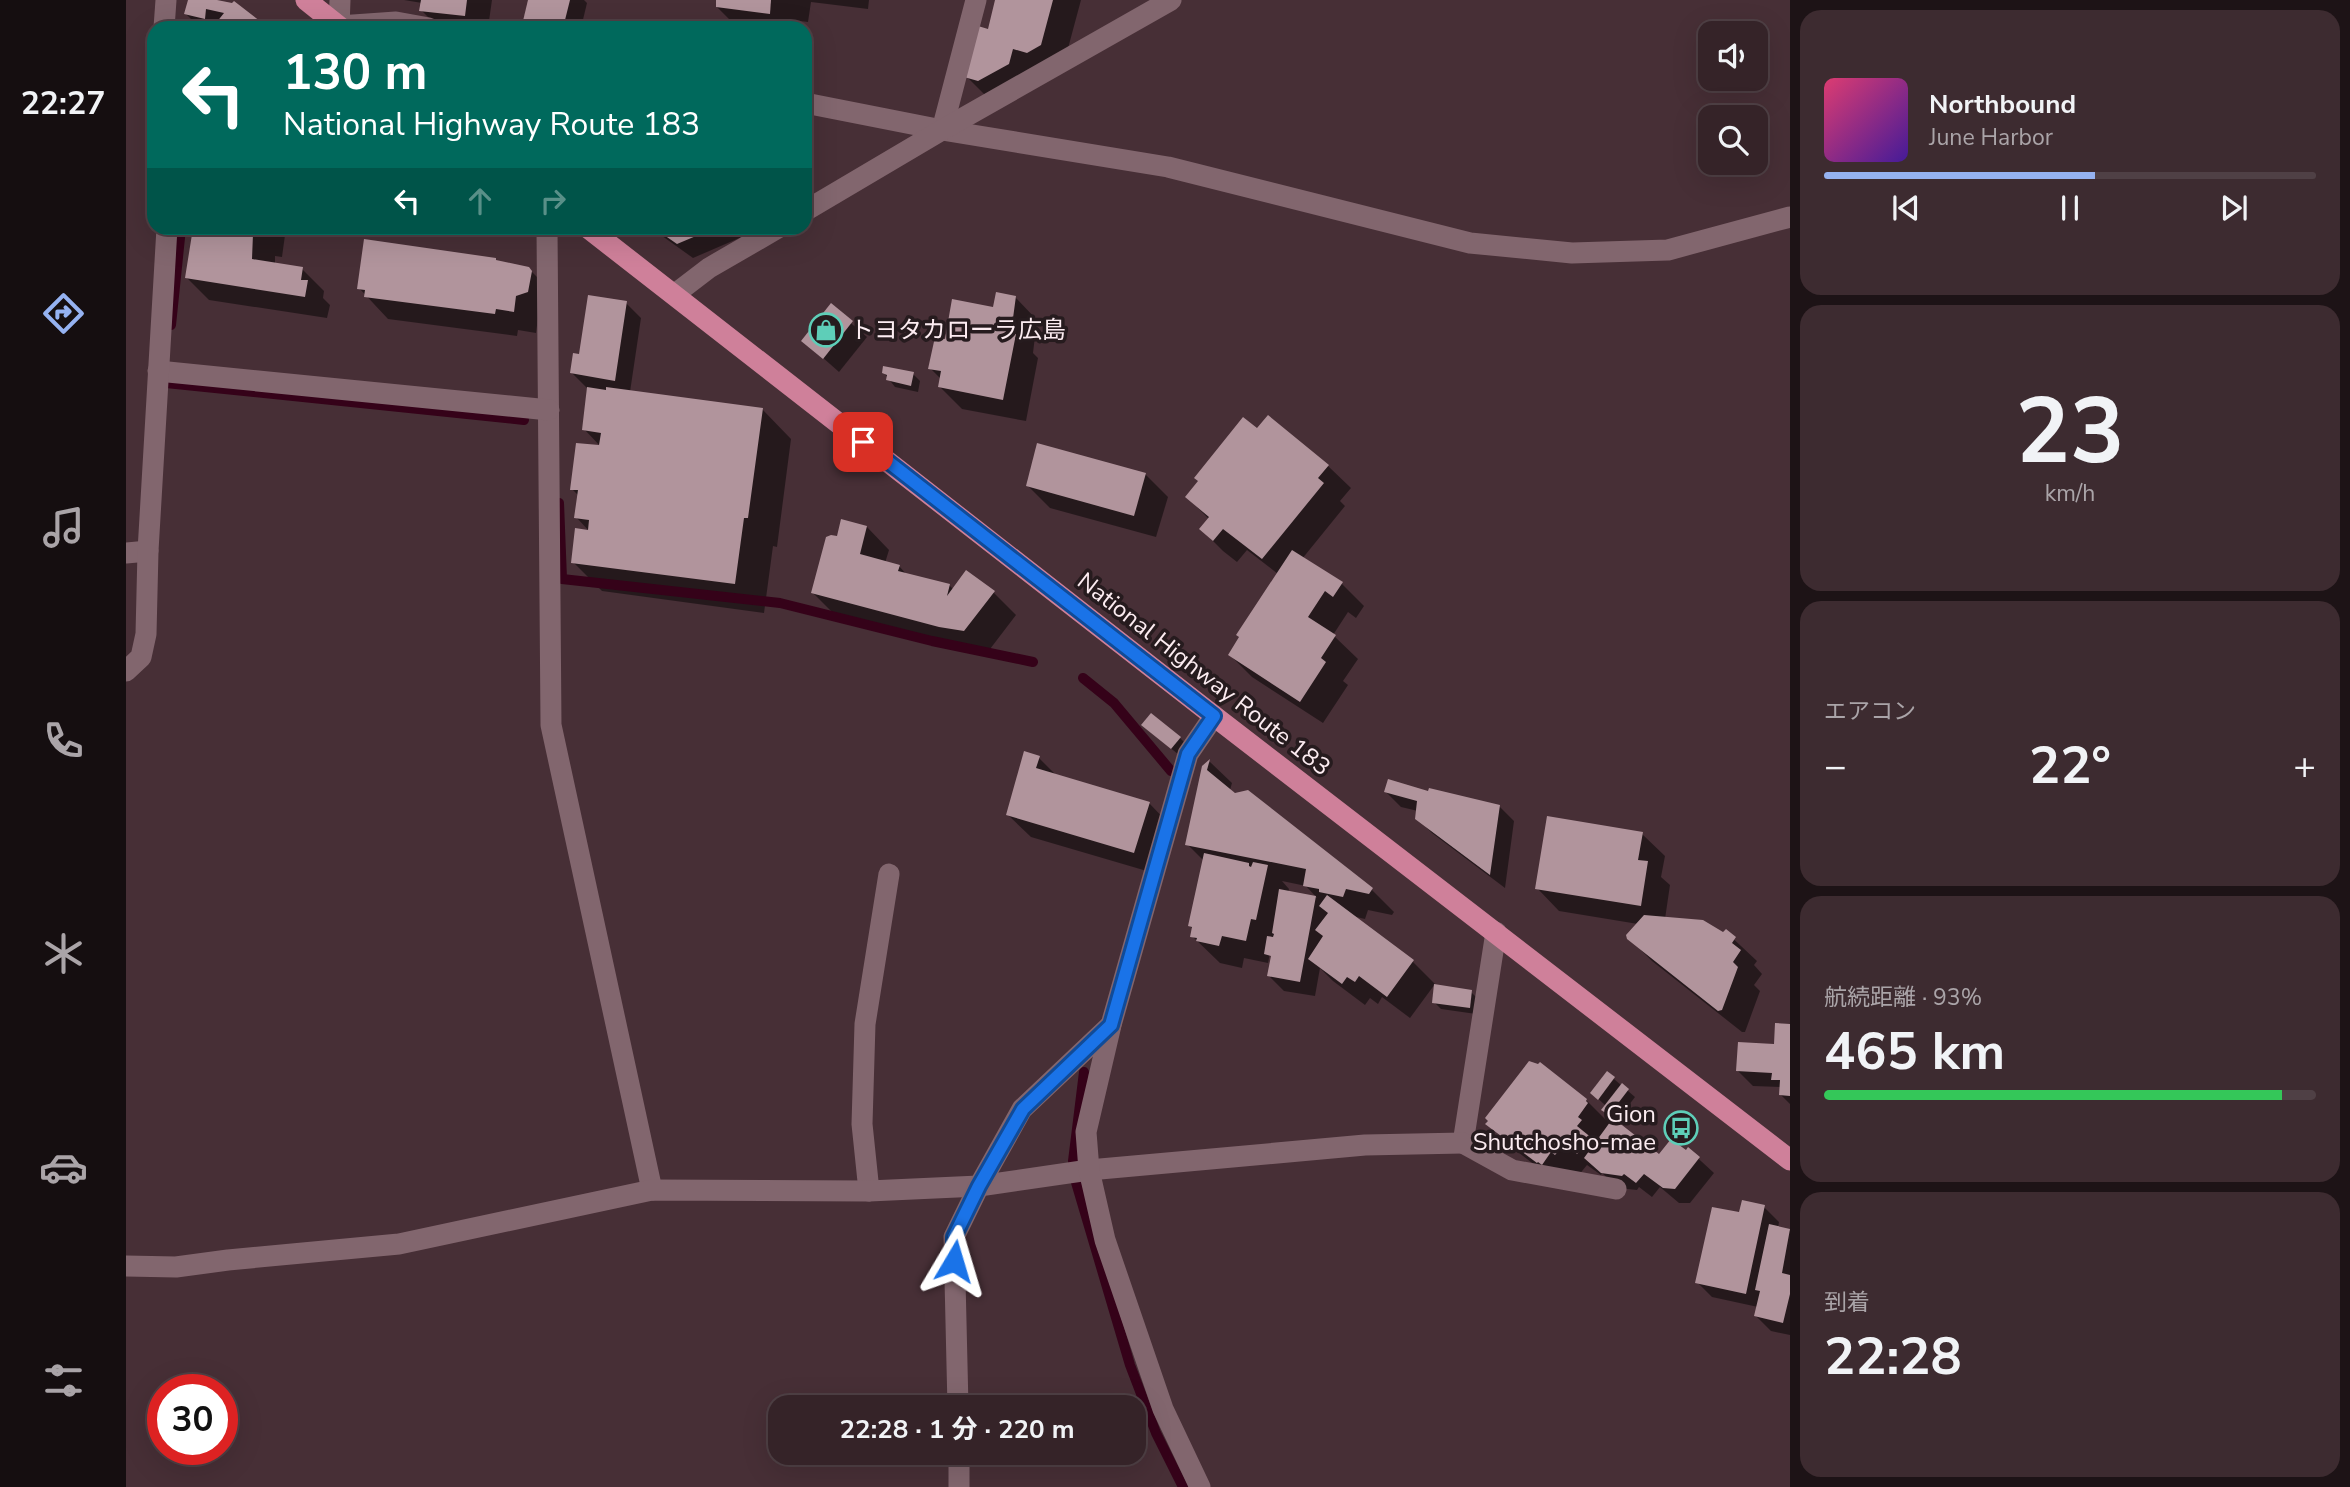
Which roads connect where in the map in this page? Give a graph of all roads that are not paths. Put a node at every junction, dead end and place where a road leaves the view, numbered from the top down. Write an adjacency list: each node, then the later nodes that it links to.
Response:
1 (166, 0): 6 (street)
2 (306, 0): 7 (highway)
3 (340, 0): 8 (street)
4 (976, 0): 10 (street)
5 (1171, 0): 10 (street)
6 (164, 21)
7 (332, 21)
8 (340, 21)
9 (812, 104): 10 (street)
10 (942, 130): 11 (street); 12 (street)
11 (812, 207)
12 (1790, 217)
13 (167, 235): 18 (street)
14 (547, 235): 19 (street)
15 (596, 235): 17 (highway, National Highway Route 183)
16 (766, 235): 17 (street)
17 (675, 295): 23 (highway, National Highway Route 183)
18 (158, 372): 19 (street); 20 (street)
19 (549, 410): 32 (street)
20 (148, 551): 21 (street); 22 (street)
21 (126, 553)
22 (126, 671)
23 (1214, 716): 25 (highway, National Highway Route 183); 26 (street)
24 (889, 874): 33 (street)
25 (1496, 932): 27 (street); 28 (highway, National Highway Route 183)
26 (1111, 1025): 29 (street); 30 (street)
27 (1463, 1143): 29 (street); 31 (street)
28 (1790, 1160)
29 (1089, 1170): 30 (street); 38 (street)
30 (979, 1186): 33 (street); 35 (street)
31 (1616, 1189)
32 (652, 1190): 33 (street); 34 (street)
33 (869, 1191)
34 (126, 1266)
35 (958, 1395)
36 (959, 1465): 37 (street)
37 (960, 1487)
38 (1200, 1487)

